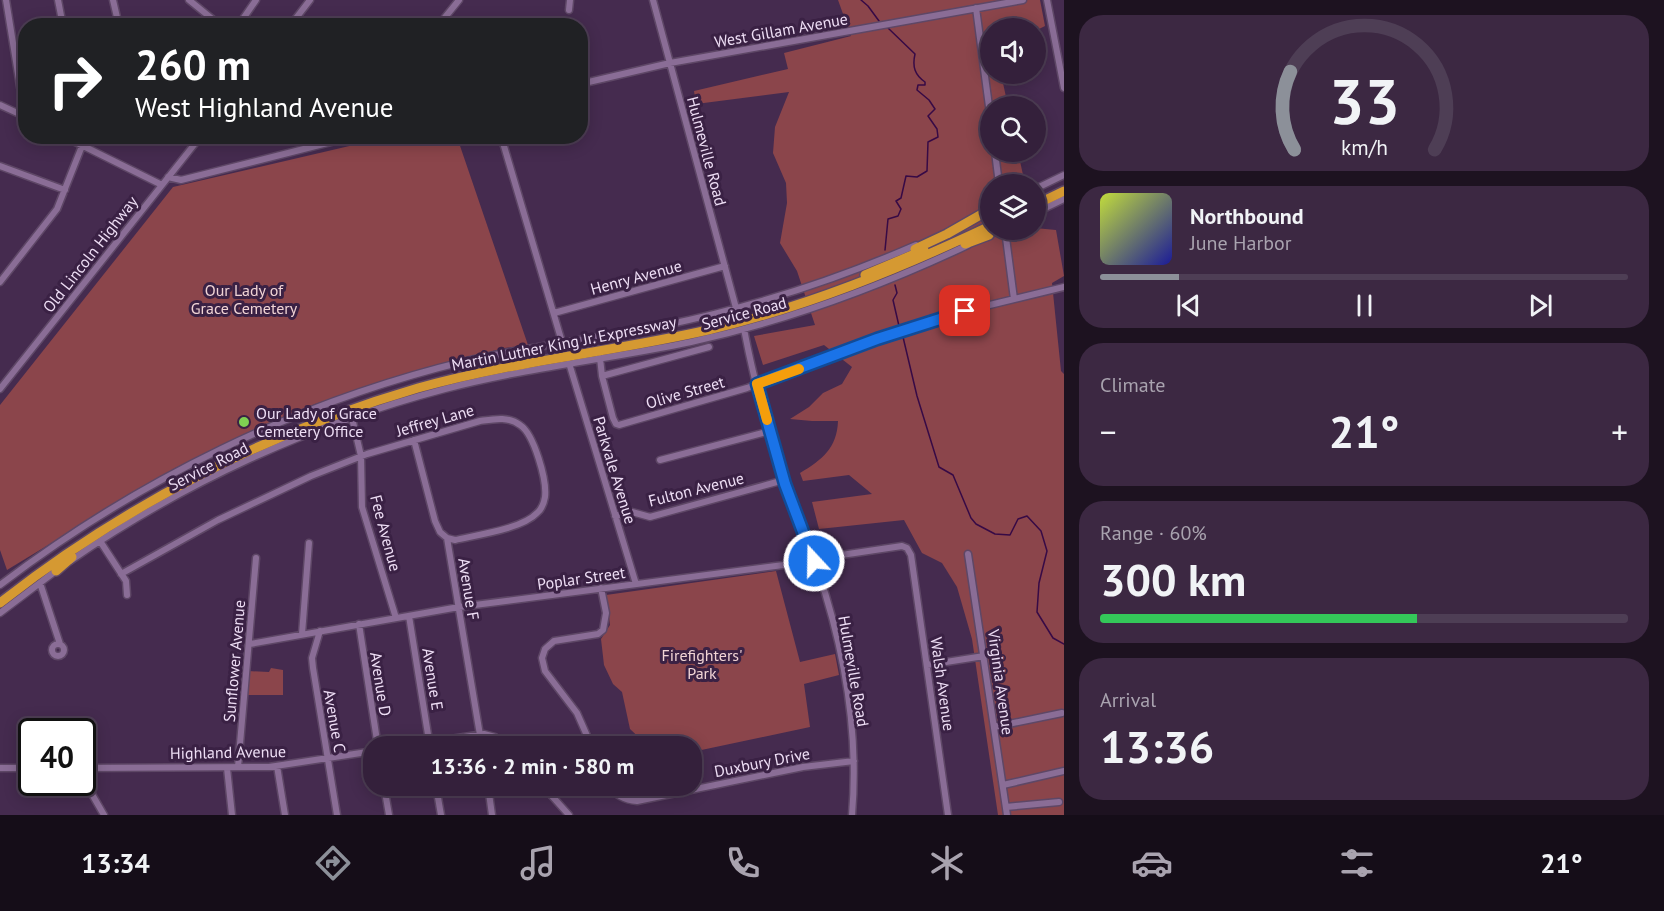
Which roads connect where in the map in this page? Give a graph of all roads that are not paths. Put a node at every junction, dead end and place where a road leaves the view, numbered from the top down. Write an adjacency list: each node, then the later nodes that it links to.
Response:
1 (6, 0): 21 (street)
2 (58, 0): 14 (street)
3 (113, 0): 15 (street)
4 (189, 0): 16 (street)
5 (256, 0): 17 (street)
6 (310, 0): 18 (street)
7 (459, 0): 19 (street)
8 (570, 0): 13 (street)
9 (653, 0): 20 (street, Hulmeville Road)
10 (1023, 0): 12 (street, West Gillam Avenue)
11 (1047, 0): 23 (street)
12 (976, 8): 20 (street, West Gillam Avenue); 24 (street)
13 (569, 10)
14 (61, 18)
15 (117, 18)
16 (211, 18)
17 (243, 18)
18 (296, 18)
19 (444, 18)
20 (670, 63): 22 (street, West Gillam Avenue); 49 (street, Hulmeville Road)
21 (18, 70)
22 (588, 82)
23 (1064, 88)
24 (988, 96)
25 (0, 105): 26 (street)
26 (18, 113)
27 (77, 144): 31 (street)
28 (195, 144): 34 (street, Old Lincoln Highway)
29 (324, 144): 34 (street)
30 (503, 144): 54 (street)
31 (81, 146): 37 (street); 38 (street)
32 (0, 166): 38 (street)
33 (1064, 175): 35 (street)
34 (168, 177): 37 (street, Old Lincoln Highway)
35 (1046, 184)
36 (1064, 184): 40 (highway)
37 (162, 185): 62 (street, Old Lincoln Highway)
38 (65, 190): 50 (street)
39 (1064, 191): 42 (highway)
40 (1046, 193)
41 (1064, 199): 43 (street)
42 (1046, 200)
43 (1046, 208)
44 (980, 218): 84 (highway, Martin Luther King Jr. Expressway)
45 (980, 218): 53 (street, Service Road)
46 (980, 234): 70 (highway, Martin Luther King Jr. Expressway)
47 (980, 235): 55 (street, Service Road)
48 (1007, 240): 52 (street)
49 (725, 266): 53 (street, Hulmeville Road); 54 (street, Henry Avenue)
50 (0, 282)
51 (1064, 287): 52 (street, Olive Street)
52 (1014, 299): 61 (street, Olive Street)
53 (736, 308): 56 (street, Service Road)
54 (554, 314): 56 (street)
55 (744, 329): 58 (street, Service Road); 61 (street, Hulmeville Road)
56 (562, 342): 81 (street, Service Road)
57 (709, 347): 60 (street)
58 (600, 358): 59 (street, Service Road); 60 (street)
59 (569, 363): 63 (street, Service Road); 69 (street, Parkvale Avenue)
60 (602, 376): 61 (street, Olive Street)
61 (757, 384): 64 (street, Hulmeville Road)
62 (0, 389)
63 (352, 418): 66 (street, Fee Avenue); 70 (street, Service Road)
64 (770, 431): 67 (street); 68 (street, Hulmeville Road)
65 (414, 440): 66 (street, Jeffrey Lane); 71 (street, Avenue F); 71 (street, Jeffrey Lane)
66 (361, 456): 78 (street, Jeffrey Lane); 89 (street, Fee Avenue)
67 (660, 460)
68 (784, 480): 69 (street, Fulton Avenue); 76 (street, Hulmeville Road)
69 (615, 516): 80 (street, Parkvale Avenue)
70 (98, 538): 77 (highway); 78 (street); 85 (highway, Martin Luther King Jr. Expressway)
71 (447, 538): 86 (street, Avenue F)
72 (309, 543): 92 (street)
73 (968, 554): 95 (street, Virginia Avenue)
74 (912, 556): 76 (street, Poplar Street); 96 (street, Walsh Avenue)
75 (256, 558): 94 (street, Sunflower Avenue)
76 (814, 561): 80 (street, Poplar Street); 107 (street, Hulmeville Road)
77 (56, 571): 79 (street)
78 (122, 574): 83 (street)
79 (40, 583): 87 (street); 93 (street)
80 (636, 584): 82 (street, Poplar Street)
81 (0, 585)
82 (601, 588): 86 (street, Poplar Street); 104 (street)
83 (127, 595)
84 (0, 596)
85 (0, 603)
86 (459, 607): 88 (street, Poplar Street); 99 (street, Avenue F)
87 (0, 613)
88 (409, 616): 89 (street, Poplar Street); 101 (street, Avenue E)
89 (396, 618): 90 (street, Poplar Street)
90 (359, 624): 91 (street, Poplar Street); 100 (street, Avenue D)
91 (320, 631): 92 (street, Poplar Street); 106 (street, Avenue C)
92 (303, 634): 94 (street, Poplar Street)
93 (60, 644)
94 (250, 644): 109 (street, Sunflower Avenue)
95 (984, 657): 96 (street); 98 (street, Virginia Avenue)
96 (927, 665): 135 (street, Walsh Avenue)
97 (1062, 713): 98 (street)
98 (994, 727): 115 (street, Virginia Avenue)
99 (480, 734): 102 (street); 103 (street)
100 (376, 736)
101 (428, 736)
102 (470, 736)
103 (490, 736)
104 (587, 736)
105 (363, 753): 106 (street, Highland Avenue)
106 (328, 759): 108 (street, Highland Avenue); 129 (street, Avenue C)
107 (854, 761): 116 (street, Duxbury Drive); 134 (street, Hulmeville Road)
108 (277, 766): 109 (street, Highland Avenue); 128 (street)
109 (238, 767): 112 (street, Highland Avenue)
110 (0, 768): 111 (street)
111 (18, 768)
112 (227, 768): 113 (street, Highland Avenue); 127 (street)
113 (96, 769)
114 (1064, 771): 115 (street)
115 (1003, 785): 125 (street, Virginia Avenue)
116 (702, 788)
117 (93, 796): 126 (street)
118 (386, 796): 130 (street)
119 (438, 796): 131 (street)
120 (489, 796): 132 (street)
121 (552, 796): 133 (street)
122 (620, 796): 123 (street, Duxbury Drive)
123 (661, 796)
124 (1059, 802): 125 (street)
125 (1005, 807): 136 (street, Virginia Avenue)
126 (104, 815)
127 (232, 815)
128 (285, 815)
129 (337, 815)
130 (389, 815)
131 (441, 815)
132 (492, 815)
133 (569, 815)
134 (852, 815)
135 (948, 815)
136 (1007, 815)

